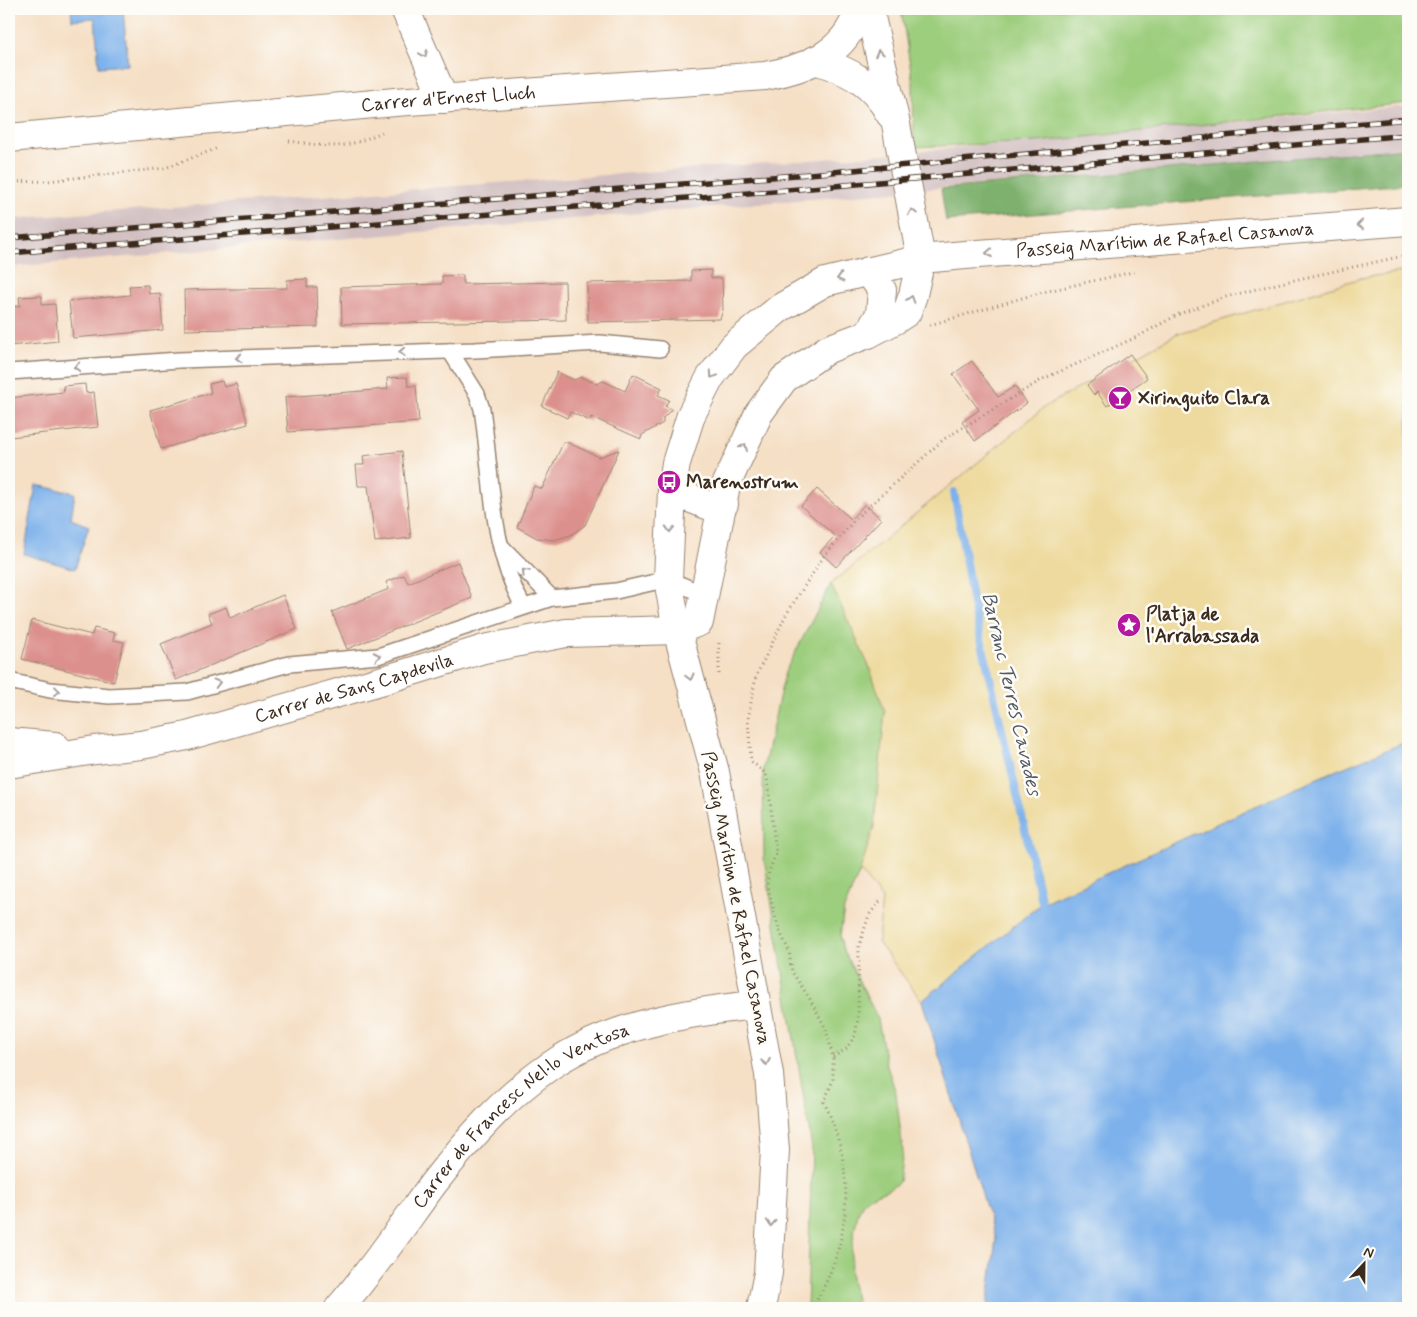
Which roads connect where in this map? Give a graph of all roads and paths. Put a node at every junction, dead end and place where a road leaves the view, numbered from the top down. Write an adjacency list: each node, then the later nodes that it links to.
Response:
1 (405, 9): 5 (street, one-way to 5)
2 (859, 9): 4 (street, Carrer d'Ernest Lluch)
3 (869, 9): 6 (street, one-way to 3)
4 (815, 60): 5 (street, Carrer d'Ernest Lluch); 6 (street)
5 (444, 99): 8 (street, Carrer d'Ernest Lluch)
6 (896, 124): 14 (street, one-way to 6)
7 (388, 129): 9 (path)
8 (9, 138)
9 (280, 142)
10 (225, 146): 11 (path)
11 (9, 182)
12 (1408, 220): 14 (street, Passeig Marítim de Rafael Casanova, one-way to 14)
13 (1408, 255): 37 (path)
14 (921, 260): 16 (street, Passeig Marítim de Rafael Casanova); 18 (street, Passeig Marítim de Rafael Casanova, one-way to 14)
15 (1142, 270): 17 (path)
16 (868, 271): 18 (street); 22 (street, Passeig Marítim de Rafael Casanova, one-way to 22)
17 (923, 327)
18 (868, 334): 23 (street, Passeig Marítim de Rafael Casanova, one-way to 18)
19 (660, 349): 20 (lane)
20 (450, 351): 21 (lane, one-way to 21); 24 (lane)
21 (9, 372)
22 (672, 491): 23 (street); 25 (street, Passeig Marítim de Rafael Casanova, one-way to 25)
23 (724, 504): 26 (street, Passeig Marítim de Rafael Casanova)
24 (499, 544): 27 (lane, one-way to 24); 28 (lane)
25 (668, 579): 26 (lane); 27 (lane); 29 (street, Passeig Marítim de Rafael Casanova)
26 (704, 595): 29 (street, Passeig Marítim de Rafael Casanova)
27 (552, 598): 28 (lane)
28 (523, 606): 30 (lane, one-way to 28)
29 (698, 630): 31 (path); 33 (street, Carrer de Sanç Capdevila); 36 (street, Passeig Marítim de Rafael Casanova, one-way to 36)
30 (9, 681)
31 (719, 684)
32 (9, 742): 33 (street)
33 (95, 750): 34 (street, Carrer de Sanç Capdevila)
34 (9, 764)
35 (882, 899): 37 (path)
36 (755, 1005): 38 (street, Carrer de Francesc Nel·lo Ventosa); 39 (street, Passeig Marítim de Rafael Casanova, one-way to 39)
37 (833, 1057): 40 (path)
38 (339, 1308)
39 (761, 1308)
40 (812, 1308)

